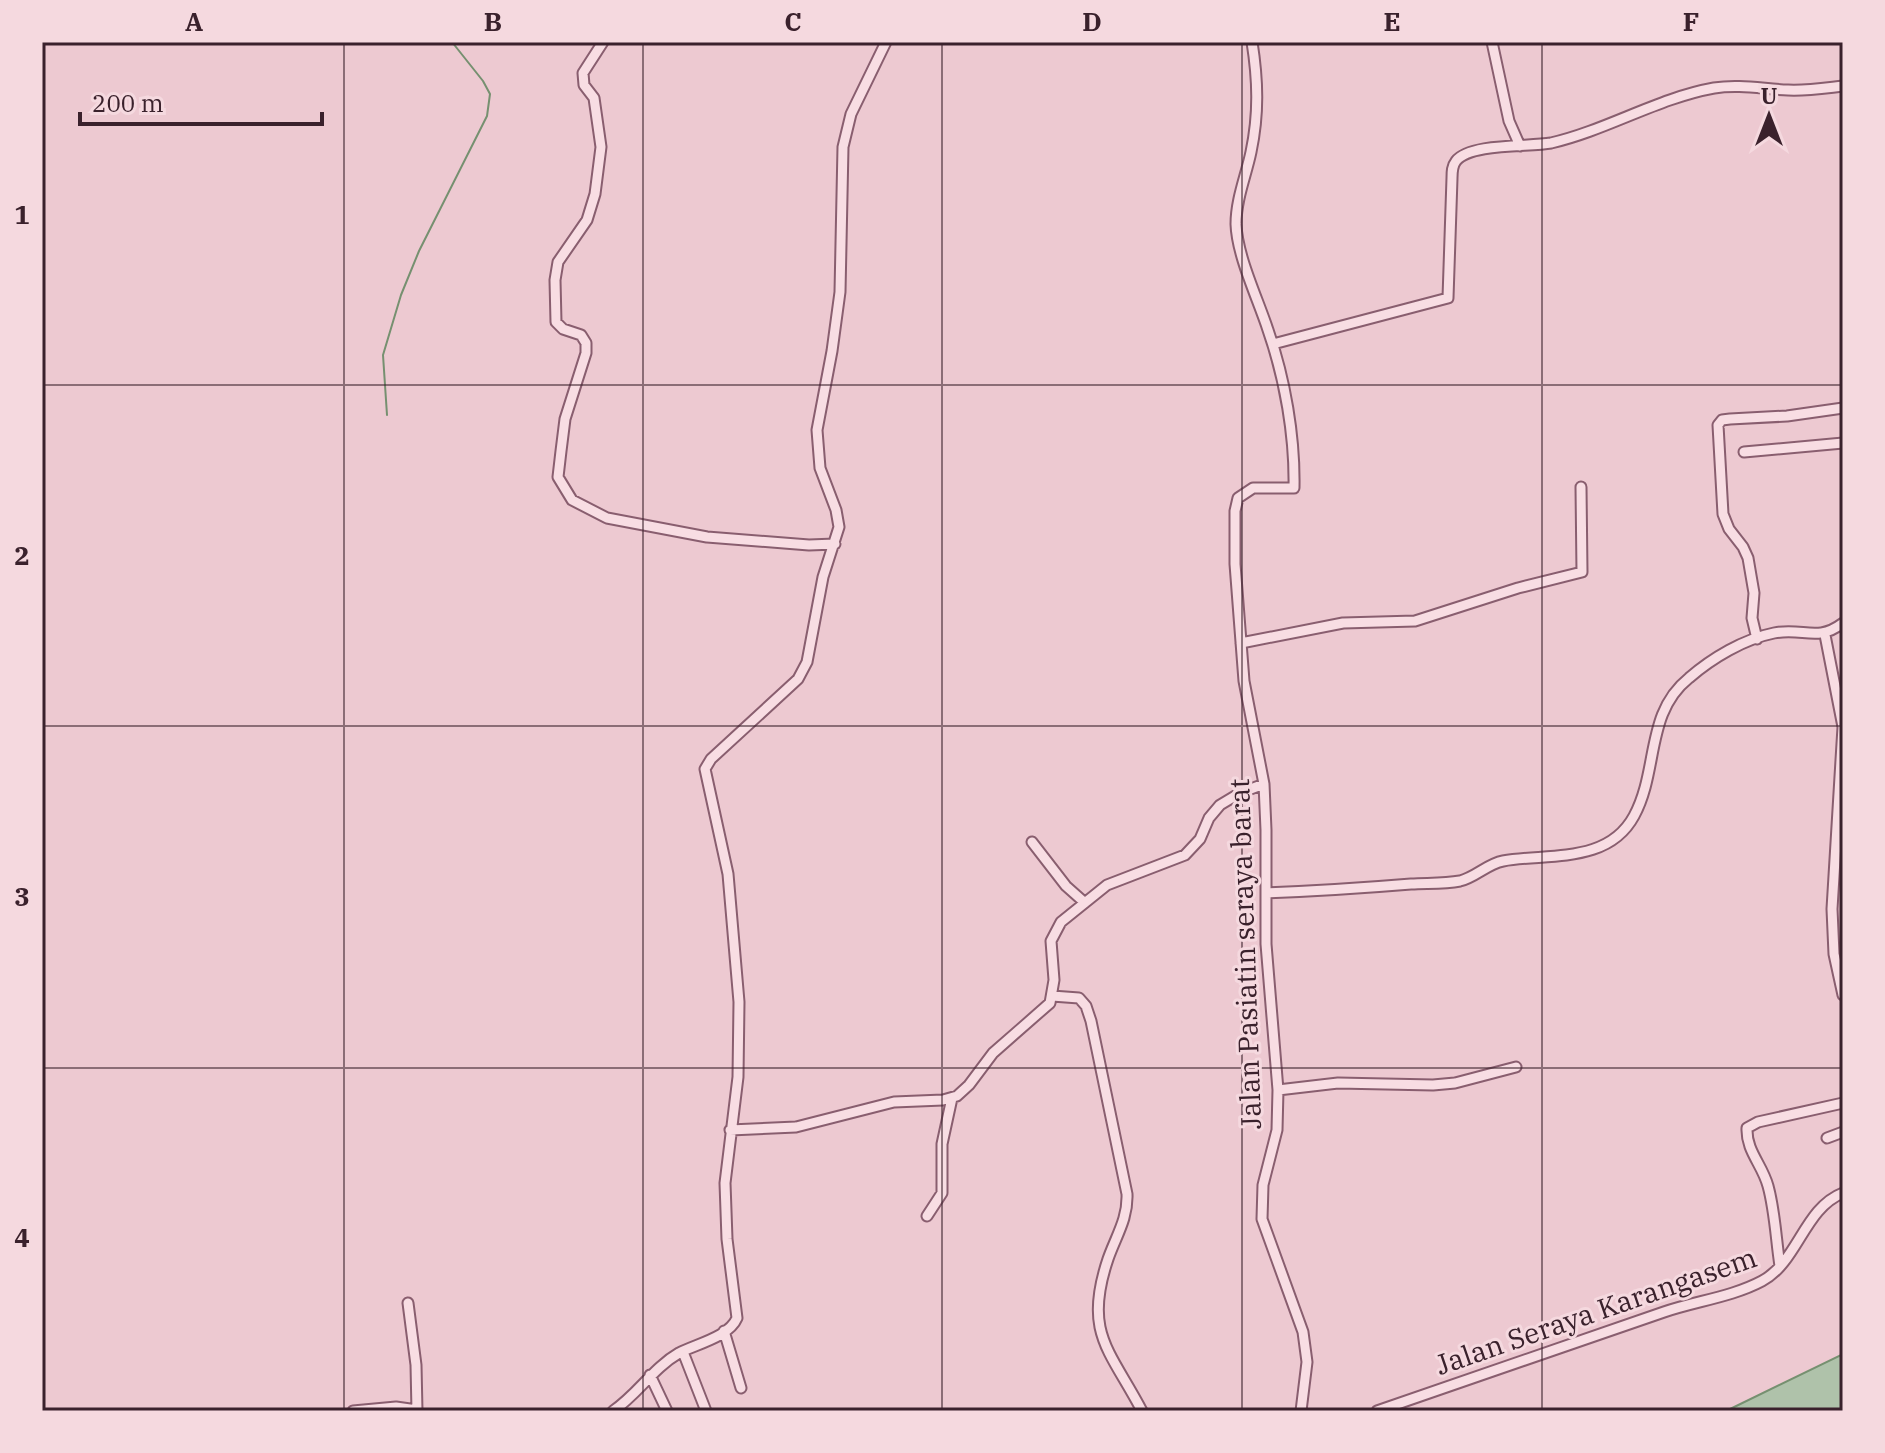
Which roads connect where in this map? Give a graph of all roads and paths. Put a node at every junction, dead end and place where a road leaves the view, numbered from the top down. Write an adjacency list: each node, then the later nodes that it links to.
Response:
1 (603, 42): 12 (street)
2 (886, 42): 12 (street)
3 (1252, 42): 7 (street)
4 (1492, 42): 6 (street)
5 (1843, 86): 6 (street)
6 (1520, 146): 7 (street)
7 (1273, 344): 16 (street, Jalan Pasiatin seraya barat)
8 (1843, 408): 15 (street)
9 (1843, 443): 10 (street)
10 (1744, 452)
11 (1581, 487): 16 (street)
12 (835, 544): 28 (street)
13 (1843, 623): 14 (street)
14 (1825, 635): 15 (street); 17 (street)
15 (1757, 639): 20 (street)
16 (1241, 643): 18 (street, Jalan Pasiatin seraya barat)
17 (1842, 742): 22 (street)
18 (1264, 784): 20 (street, Jalan Pasiatin seraya barat); 21 (street)
19 (1032, 842): 21 (street)
20 (1266, 893): 25 (street, Jalan Pasiatin seraya barat)
21 (1084, 902): 23 (street)
22 (1843, 995)
23 (1052, 996): 26 (street); 44 (street)
24 (1516, 1067): 25 (street)
25 (1278, 1090): 45 (street, Jalan Pasiatin seraya barat)
26 (952, 1098): 28 (street); 32 (street)
27 (1843, 1103): 33 (street)
28 (730, 1130): 35 (street)
29 (1843, 1132): 30 (street)
30 (1827, 1138)
31 (1843, 1193): 33 (street, Jalan Seraya Karangasem)
32 (927, 1216)
33 (1780, 1266): 46 (street, Jalan Seraya Karangasem)
34 (408, 1303): 40 (street)
35 (724, 1331): 36 (street); 38 (street)
36 (683, 1352): 37 (street); 43 (street)
37 (650, 1375): 41 (street); 42 (street)
38 (741, 1388)
39 (353, 1411): 40 (street)
40 (417, 1411)
41 (613, 1411)
42 (667, 1411)
43 (706, 1411)
44 (1142, 1411)
45 (1301, 1411)
46 (1377, 1411)

